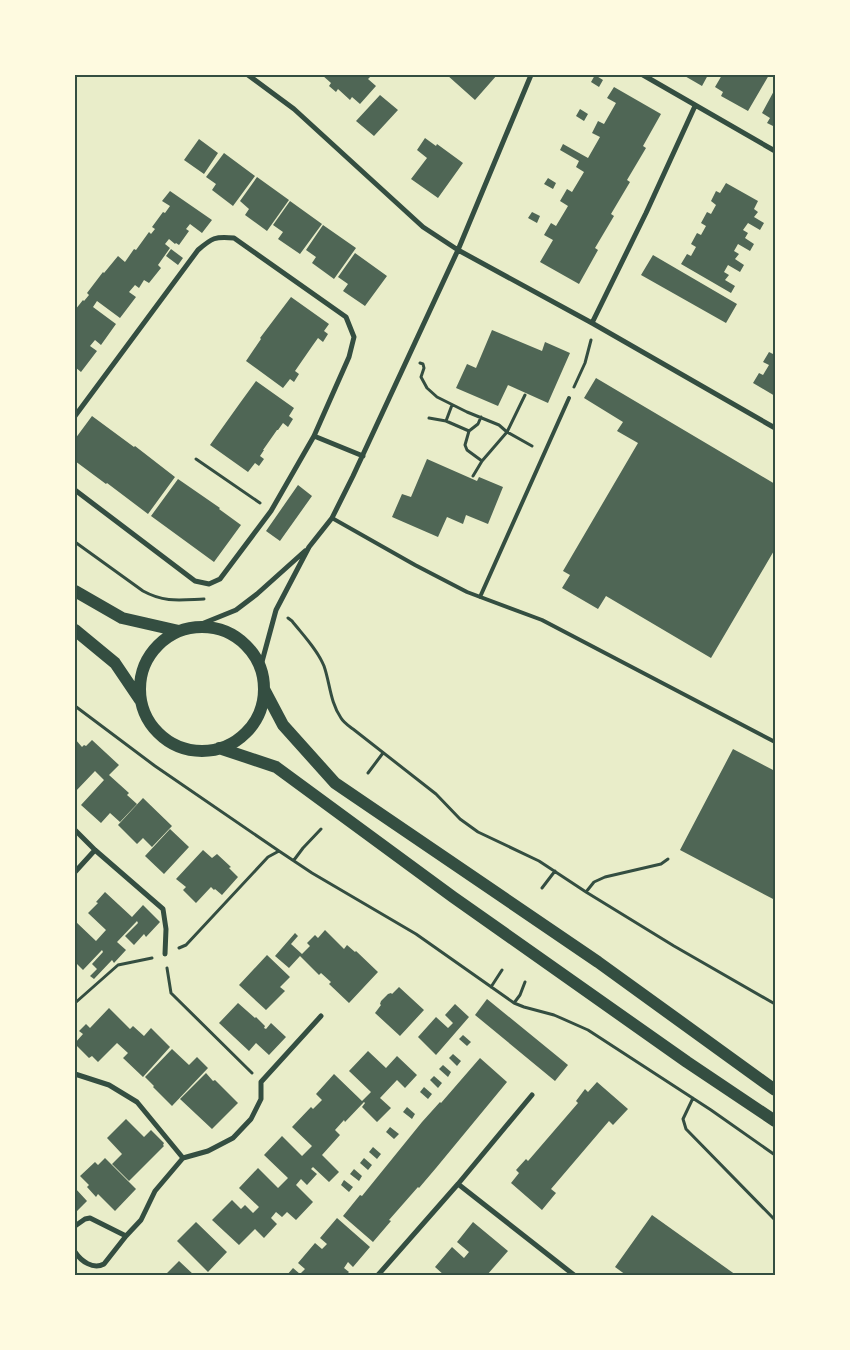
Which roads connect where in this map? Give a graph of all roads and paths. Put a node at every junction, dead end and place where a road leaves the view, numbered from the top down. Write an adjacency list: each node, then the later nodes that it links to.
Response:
1 (248, 75): 6 (street)
2 (531, 75): 6 (street)
3 (644, 75): 4 (street)
4 (695, 106): 5 (street); 7 (street)
5 (775, 151)
6 (458, 250): 7 (street); 21 (street)
7 (592, 323): 16 (street)
8 (419, 362): 11 (path)
9 (525, 395): 18 (path)
10 (569, 398): 31 (lane)
11 (452, 405): 13 (path); 15 (path)
12 (75, 416): 19 (street)
13 (481, 417): 17 (path); 18 (path)
14 (429, 418): 15 (path)
15 (446, 421): 17 (path)
16 (775, 428)
17 (468, 431): 23 (path)
18 (506, 432): 20 (path); 23 (path)
19 (314, 436): 21 (street); 26 (street)
20 (529, 453)
21 (362, 456): 27 (street)
22 (196, 459): 26 (path)
23 (482, 461): 24 (path)
24 (473, 476)
25 (75, 490): 26 (street)
26 (271, 511)
27 (332, 518): 29 (street); 31 (lane)
28 (75, 542): 32 (path)
29 (309, 547): 34 (street); 37 (street)
30 (75, 591): 36 (main road)
31 (480, 597): 41 (lane)
32 (208, 599)
33 (283, 615): 43 (path)
34 (199, 625): 36 (main road); 37 (main road)
35 (75, 630): 39 (main road)
36 (180, 630): 39 (main road)
37 (260, 669): 38 (main road)
38 (264, 689): 42 (main road); 65 (main road)
39 (140, 700): 42 (main road)
40 (75, 706): 48 (path)
41 (775, 742)
42 (219, 748): 68 (main road)
43 (383, 753): 44 (path); 51 (path)
44 (368, 773)
45 (321, 829): 50 (path)
46 (75, 830): 47 (street)
47 (95, 850): 52 (street); 55 (street)
48 (279, 852): 50 (path); 55 (path)
49 (668, 859): 54 (path)
50 (294, 860): 58 (path)
51 (555, 871): 53 (path); 54 (path)
52 (75, 872)
53 (542, 888)
54 (586, 892): 61 (path)
55 (165, 954): 60 (path); 64 (path)
56 (502, 970): 58 (path)
57 (525, 982): 59 (path)
58 (491, 986): 59 (path)
59 (514, 1002): 67 (path)
60 (75, 1004)
61 (775, 1004)
62 (321, 1016): 64 (street)
63 (75, 1074): 70 (street)
64 (261, 1082): 70 (street)
65 (775, 1090)
66 (532, 1095): 71 (street)
67 (693, 1098): 69 (path); 72 (path)
68 (775, 1122)
69 (775, 1155)
70 (183, 1158): 74 (street)
71 (458, 1184): 76 (street); 77 (street)
72 (775, 1220)
73 (75, 1226): 74 (street)
74 (126, 1236): 75 (street)
75 (75, 1252)
76 (378, 1275)
77 (574, 1275)

